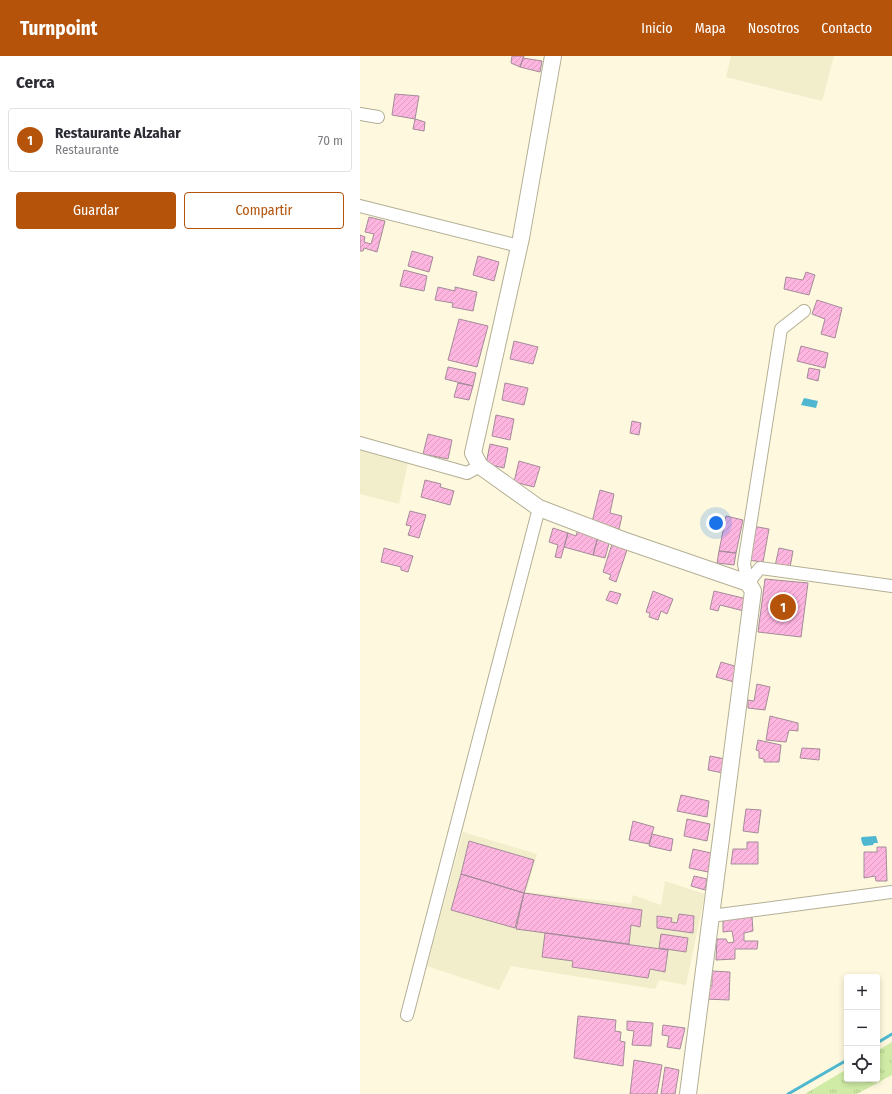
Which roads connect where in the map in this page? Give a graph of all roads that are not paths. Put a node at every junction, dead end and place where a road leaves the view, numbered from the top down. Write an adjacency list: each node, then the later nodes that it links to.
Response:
1 (553, 56): 5 (main road)
2 (360, 114): 3 (street)
3 (378, 117)
4 (360, 206): 5 (street)
5 (519, 246): 8 (main road)
6 (804, 311): 10 (street)
7 (360, 443): 8 (street)
8 (480, 466): 9 (main road)
9 (539, 508): 10 (main road); 14 (street)
10 (748, 583): 11 (street); 13 (main road)
11 (892, 586)
12 (892, 892): 13 (street)
13 (711, 916): 15 (main road)
14 (407, 1015)
15 (688, 1094)

